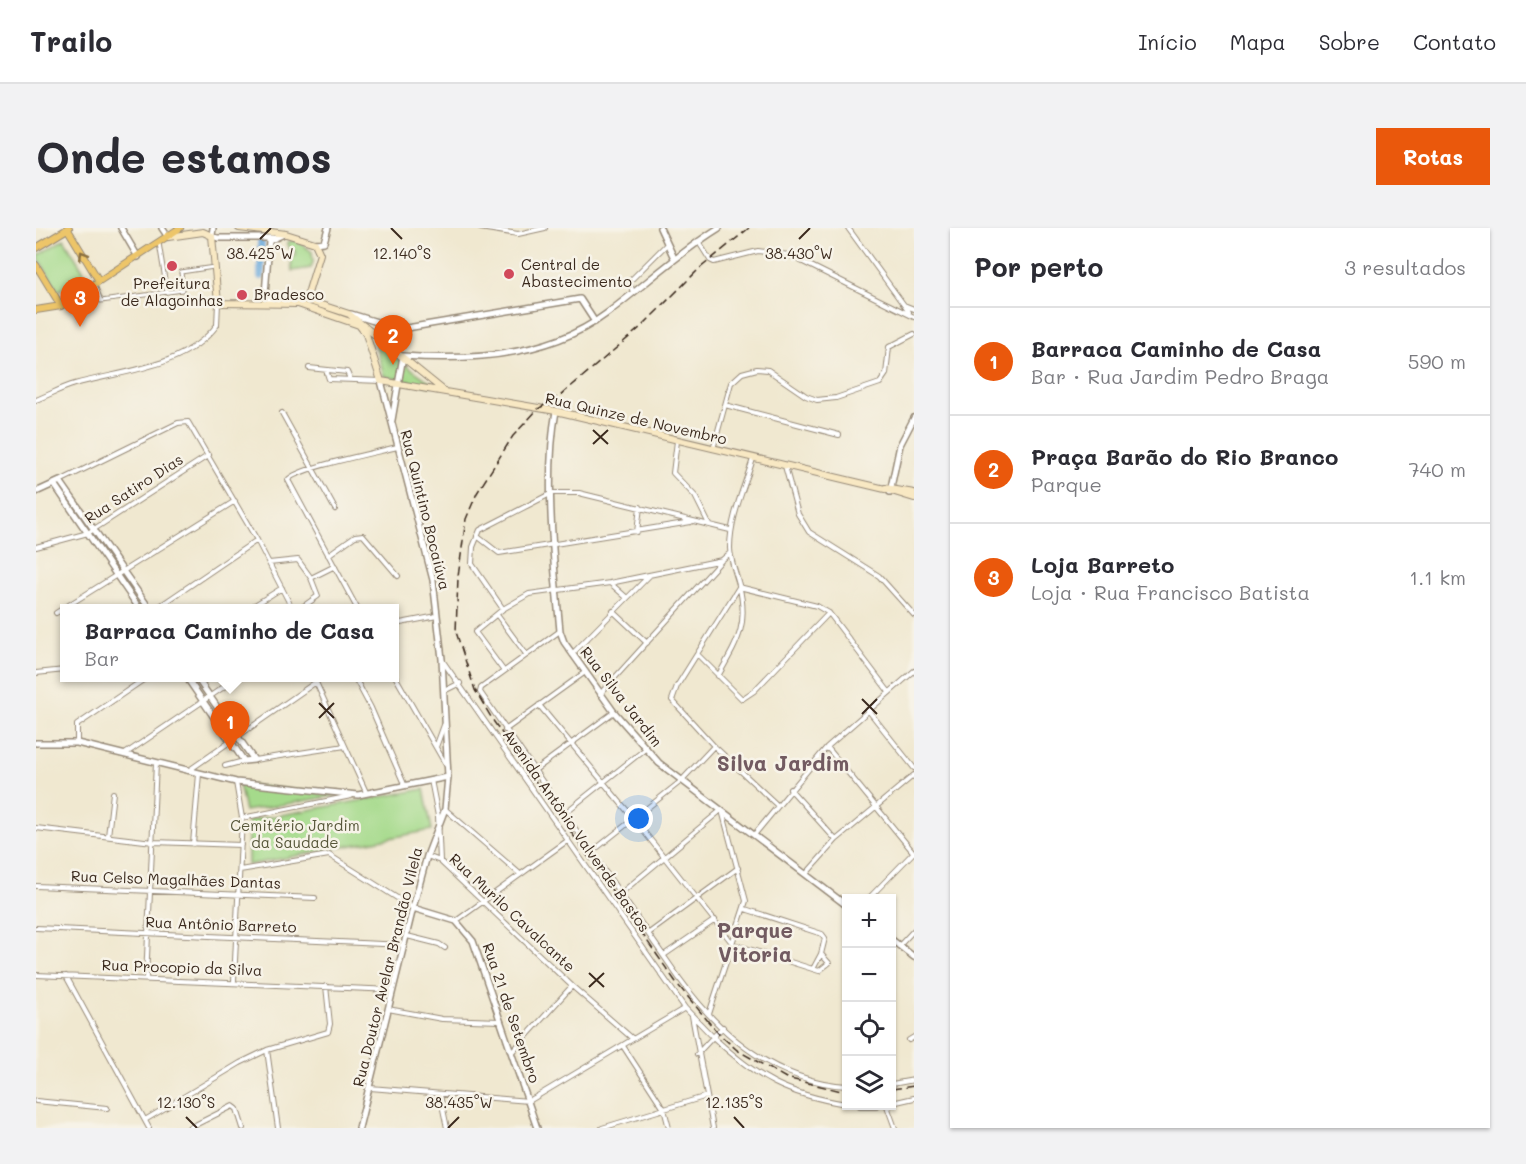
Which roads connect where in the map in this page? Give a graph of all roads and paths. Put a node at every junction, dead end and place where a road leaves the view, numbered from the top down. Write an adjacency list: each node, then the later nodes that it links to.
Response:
1 (68, 228): 22 (main road); 27 (main road, one-way to 1)
2 (121, 228): 23 (street)
3 (162, 228): 16 (street)
4 (180, 228): 16 (main road)
5 (213, 228): 15 (street)
6 (239, 228): 7 (main road)
7 (257, 228): 14 (main road)
8 (328, 228): 20 (street)
9 (480, 228): 10 (street)
10 (545, 228)
11 (660, 228): 21 (street)
12 (719, 228): 18 (street)
13 (848, 228): 34 (street)
14 (286, 234): 17 (street); 20 (main road)
15 (212, 236): 16 (main road); 17 (street); 26 (main road)
16 (168, 237): 19 (main road)
17 (273, 238): 31 (street)
18 (698, 241): 24 (street); 39 (street)
19 (159, 243): 23 (main road); 28 (street)
20 (315, 243): 30 (main road)
21 (667, 244): 24 (street); 29 (street)
22 (36, 248)
23 (138, 257): 27 (main road)
24 (674, 258): 29 (street)
25 (36, 265): 35 (main road)
26 (216, 267): 28 (street); 32 (main road)
27 (97, 283): 28 (street); 35 (main road)
28 (167, 292)
29 (633, 292): 40 (street)
30 (306, 300): 33 (main road); 38 (main road)
31 (271, 302): 32 (main road); 33 (main road)
32 (218, 303): 52 (street)
33 (298, 304): 41 (main road)
34 (904, 305): 36 (street); 39 (street)
35 (61, 306): 37 (main road)
36 (914, 309)
37 (36, 310)
38 (349, 314): 40 (street); 41 (main road)
39 (913, 317)
40 (595, 321): 45 (street)
41 (360, 324): 43 (main road); 44 (main road, Rua Quintino Bocaiúva)
42 (914, 334): 53 (street)
43 (388, 344): 44 (main road); 45 (main road)
44 (370, 346): 49 (main road, Rua Quintino Bocaiúva)
45 (403, 356): 50 (street); 51 (main road)
46 (309, 368): 47 (street)
47 (326, 370): 48 (street); 48 (street)
48 (350, 379): 49 (street)
49 (381, 381): 50 (main road, Rua Quinze de Novembro); 57 (street, Rua Quintino Bocaiúva)
50 (397, 384): 51 (main road, Rua Quinze de Novembro); 57 (street)
51 (445, 392): 54 (main road, Rua Quinze de Novembro)
52 (36, 400)
53 (725, 405): 58 (street); 61 (street)
54 (556, 411): 59 (main road, Rua Quinze de Novembro); 70 (street, Rua Silva Jardim)
55 (282, 413): 65 (street)
56 (914, 418): 68 (street)
57 (391, 424): 60 (street, Rua Quintino Bocaiúva)
58 (839, 435)
59 (678, 441): 61 (main road, Rua Quinze de Novembro); 77 (street)
60 (398, 447): 65 (street); 115 (street, Rua Quintino Bocaiúva)
61 (713, 450): 63 (main road, Rua Quinze de Novembro)
62 (209, 455): 66 (street); 73 (street); 79 (street, Rua Satiro Dias)
63 (753, 459): 64 (main road, Rua Quinze de Novembro); 78 (street)
64 (785, 466): 68 (main road, Rua Quinze de Novembro); 114 (street)
65 (314, 468): 75 (street); 86 (street)
66 (60, 481): 67 (street); 79 (street)
67 (54, 484): 69 (street); 79 (street)
68 (888, 489): 71 (main road, Rua Quinze de Novembro); 72 (main road, Rua Quinze de Novembro)
69 (36, 492)
70 (552, 493): 74 (street); 81 (street); 83 (street, Rua Silva Jardim)
71 (914, 493)
72 (914, 498)
73 (235, 501): 82 (street); 90 (street)
74 (640, 507): 76 (street); 80 (street)
75 (335, 509)
76 (695, 521): 77 (street); 80 (street)
77 (709, 525): 78 (street)
78 (730, 530): 85 (street)
79 (91, 531): 84 (street, Rua Satiro Dias); 90 (street); 92 (street)
80 (637, 532): 83 (street)
81 (477, 536): 83 (street); 108 (street)
82 (257, 540): 88 (street); 103 (street)
83 (553, 545): 98 (street, Rua Silva Jardim)
84 (36, 547)
85 (730, 553): 87 (street); 96 (street)
86 (328, 555): 89 (street); 93 (street)
87 (722, 560): 91 (street); 118 (street)
88 (269, 563): 94 (street); 97 (street)
89 (335, 566): 94 (street); 107 (street)
90 (123, 572): 92 (street); 102 (street)
91 (650, 575): 95 (street); 99 (street)
92 (117, 576): 100 (street); 101 (street)
93 (398, 576)
94 (311, 578): 106 (street)
95 (610, 583): 98 (street); 99 (street)
96 (740, 587): 112 (street); 121 (street); 128 (street)
97 (282, 588): 104 (street); 105 (street)
98 (557, 591): 108 (street); 117 (street, Rua Silva Jardim)
99 (627, 598): 110 (street)
100 (71, 604)
101 (136, 604)
102 (145, 604)
103 (164, 604)
104 (258, 604)
105 (290, 604)
106 (308, 604)
107 (354, 604)
108 (503, 609): 113 (street)
109 (60, 611): 111 (street)
110 (613, 611): 118 (street); 120 (street)
111 (56, 613)
112 (829, 613): 128 (street); 139 (street)
113 (496, 615): 119 (street); 123 (street)
114 (914, 615)
115 (438, 616): 116 (street); 122 (street, Rua Quintino Bocaiúva)
116 (399, 623)
117 (560, 631): 119 (street); 120 (street, Rua Silva Jardim)
118 (647, 644): 140 (street)
119 (526, 654): 123 (street)
120 (572, 655): 126 (street, Rua Silva Jardim)
121 (698, 655): 128 (street); 154 (street)
122 (442, 659): 137 (street, Avenida Antônio Valverde Bastos); 138 (street, Rua Quintino Bocaiúva)
123 (503, 670): 147 (street, Avenida Antônio Valverde Bastos)
124 (60, 671): 127 (street)
125 (914, 671): 139 (street)
126 (584, 673): 140 (street, Rua Silva Jardim); 143 (street)
127 (36, 674)
128 (718, 676)
129 (140, 682): 151 (street)
130 (190, 682): 142 (street)
131 (200, 682): 141 (street)
132 (231, 682): 141 (street)
133 (312, 682): 148 (street)
134 (316, 682): 153 (street)
135 (357, 682): 174 (street)
136 (399, 682): 155 (street)
137 (460, 683): 138 (street); 191 (street, Avenida Antônio Valverde Bastos)
138 (444, 691): 146 (street, Rua Quintino Bocaiúva)
139 (889, 692): 144 (street)
140 (600, 694): 145 (street, Rua Silva Jardim)
141 (210, 696): 142 (street); 148 (street)
142 (203, 700): 149 (street); 158 (street)
143 (539, 705): 147 (street); 152 (street)
144 (868, 710): 156 (street); 163 (street)
145 (614, 712): 152 (street); 157 (street, Rua Silva Jardim)
146 (445, 722): 155 (street); 164 (street, Rua Quintino Bocaiúva)
147 (506, 730): 165 (street, Avenida Antônio Valverde Bastos)
148 (238, 737): 149 (street); 159 (street)
149 (231, 742): 160 (street); 166 (street)
150 (36, 743): 151 (street)
151 (77, 743): 158 (street)
152 (570, 743): 165 (street); 171 (street)
153 (345, 746): 159 (street); 176 (street)
154 (714, 746): 173 (street); 179 (street)
155 (436, 747): 164 (street)
156 (827, 747): 175 (street); 180 (street)
157 (644, 750): 171 (street); 173 (street, Rua Silva Jardim)
158 (125, 754): 161 (street)
159 (254, 760): 160 (street)
160 (244, 761): 162 (street)
161 (156, 763): 166 (street); 192 (street)
162 (225, 766)
163 (914, 768)
164 (448, 769): 169 (street, Rua Quintino Bocaiúva)
165 (535, 770): 182 (street, Avenida Antônio Valverde Bastos)
166 (188, 771): 167 (street)
167 (199, 774): 172 (street); 193 (street)
168 (914, 775): 180 (street)
169 (448, 777): 170 (street); 181 (street, Rua Doutor Avelar Brandão Vilela)
170 (430, 779): 174 (street); 186 (street)
171 (603, 781): 182 (street); 185 (street)
172 (236, 782): 178 (street); 184 (street)
173 (680, 782): 183 (street, Rua Silva Jardim); 185 (street)
174 (404, 784): 176 (street)
175 (790, 789): 179 (street); 190 (street)
176 (366, 792): 178 (street)
177 (113, 793): 189 (street)
178 (358, 795): 184 (street)
179 (777, 805): 188 (street)
180 (875, 807): 190 (street); 196 (street)
181 (445, 809): 186 (street, Rua Doutor Avelar Brandão Vilela); 202 (street)
182 (566, 812): 195 (street, Avenida Antônio Valverde Bastos)
183 (721, 812): 188 (street, Rua Silva Jardim); 198 (street); 200 (street)
184 (242, 818): 194 (street)
185 (634, 819): 195 (street); 198 (street)
186 (439, 824): 197 (street, Rua Doutor Avelar Brandão Vilela); 199 (street)
187 (36, 828): 189 (street)
188 (754, 835): 203 (street, Rua Silva Jardim)
189 (108, 837): 192 (street)
190 (836, 840): 203 (street)
191 (567, 841): 202 (street); 239 (street, Avenida Antônio Valverde Bastos)
192 (153, 842): 193 (street); 205 (street)
193 (193, 844): 194 (street)
194 (241, 844): 201 (street)
195 (592, 851): 206 (street, Avenida Antônio Valverde Bastos)
196 (914, 853): 208 (street)
197 (427, 856): 199 (street, Rua Murilo Cavalcante); 213 (street, Rua Doutor Avelar Brandão Vilela)
198 (665, 857): 206 (street); 209 (street)
199 (440, 861): 211 (street, Rua Murilo Cavalcante)
200 (738, 868): 209 (street); 214 (street)
201 (240, 870): 207 (street); 213 (street)
202 (520, 874): 211 (street)
203 (806, 874): 212 (street, Rua Silva Jardim)
204 (36, 886): 205 (street, Rua Celso Magalhães Dantas)
205 (149, 891): 207 (street, Rua Celso Magalhães Dantas); 220 (street)
206 (621, 893): 219 (street, Avenida Antônio Valverde Bastos)
207 (238, 894): 210 (street, Rua Celso Magalhães Dantas); 222 (street)
208 (873, 894)
209 (698, 897): 215 (street); 219 (street)
210 (315, 898)
211 (483, 901): 216 (street); 237 (street, Rua Murilo Cavalcante)
212 (842, 902)
213 (413, 908): 216 (street); 221 (street, Rua Doutor Avelar Brandão Vilela)
214 (745, 909): 223 (street); 228 (street)
215 (715, 920): 223 (street); 229 (street)
216 (456, 921): 243 (street, Rua 21 de Setembro)
217 (36, 928): 220 (street, Rua Antônio Barreto)
218 (914, 930): 226 (street)
219 (649, 933): 229 (street, Avenida Antônio Valverde Bastos)
220 (148, 934): 222 (street, Rua Antônio Barreto); 234 (street)
221 (407, 936): 225 (street, Rua Doutor Avelar Brandão Vilela); 227 (street)
222 (235, 937): 225 (street, Rua Antônio Barreto); 235 (street)
223 (733, 944): 231 (street); 241 (street)
224 (896, 944): 226 (street)
225 (405, 945): 238 (street, Rua Doutor Avelar Brandão Vilela)
226 (899, 946): 230 (street)
227 (445, 948)
228 (821, 954): 231 (street); 231 (street)
229 (664, 955): 241 (street, Avenida Antônio Valverde Bastos)
230 (914, 957)
231 (813, 969)
232 (36, 975): 233 (street, Rua Procopio da Silva)
233 (66, 976): 234 (street, Rua Procopio da Silva); 267 (street)
234 (146, 978): 235 (street, Rua Procopio da Silva)
235 (234, 981): 236 (street, Rua Procopio da Silva)
236 (326, 986): 238 (street, Rua Procopio da Silva); 250 (street)
237 (572, 986): 247 (street, Rua Murilo Cavalcante); 251 (street)
238 (393, 990): 240 (street, Rua Doutor Avelar Brandão Vilela)
239 (685, 1008): 242 (street, Avenida Antônio Valverde Bastos); 247 (street)
240 (388, 1009): 243 (street); 256 (street, Rua Doutor Avelar Brandão Vilela)
241 (709, 1014): 244 (street, Avenida Antônio Valverde Bastos)
242 (692, 1015): 245 (street, Avenida Antônio Valverde Bastos); 252 (street)
243 (501, 1021): 251 (street, Rua 21 de Setembro)
244 (723, 1028): 245 (street); 255 (street, Avenida Antônio Valverde Bastos)
245 (713, 1037): 252 (street); 263 (street, Avenida Antônio Valverde Bastos)
246 (914, 1037): 248 (street)
247 (633, 1039): 249 (street)
248 (909, 1040)
249 (623, 1046): 261 (street); 265 (street)
250 (267, 1050): 267 (street); 272 (street)
251 (512, 1052): 261 (street, Rua 21 de Setembro)
252 (697, 1054): 258 (street)
253 (914, 1080): 254 (street)
254 (896, 1083)
255 (842, 1085)
256 (370, 1088): 257 (street); 273 (street, Rua Doutor Avelar Brandão Vilela)
257 (440, 1095): 261 (street); 274 (street)
258 (707, 1096): 265 (street); 278 (street)
259 (914, 1098): 262 (street)
260 (36, 1101): 264 (street)
261 (529, 1101): 275 (street, Rua 21 de Setembro)
262 (896, 1102)
263 (842, 1103)
264 (107, 1108)
265 (664, 1109): 276 (street); 277 (street)
266 (889, 1110): 279 (street)
267 (145, 1120): 269 (street)
268 (197, 1126): 270 (street); 271 (street)
269 (149, 1128)
270 (189, 1128)
271 (243, 1128)
272 (278, 1128)
273 (358, 1128)
274 (447, 1128)
275 (537, 1128)
276 (602, 1128)
277 (669, 1128)
278 (713, 1128)
279 (895, 1128)

